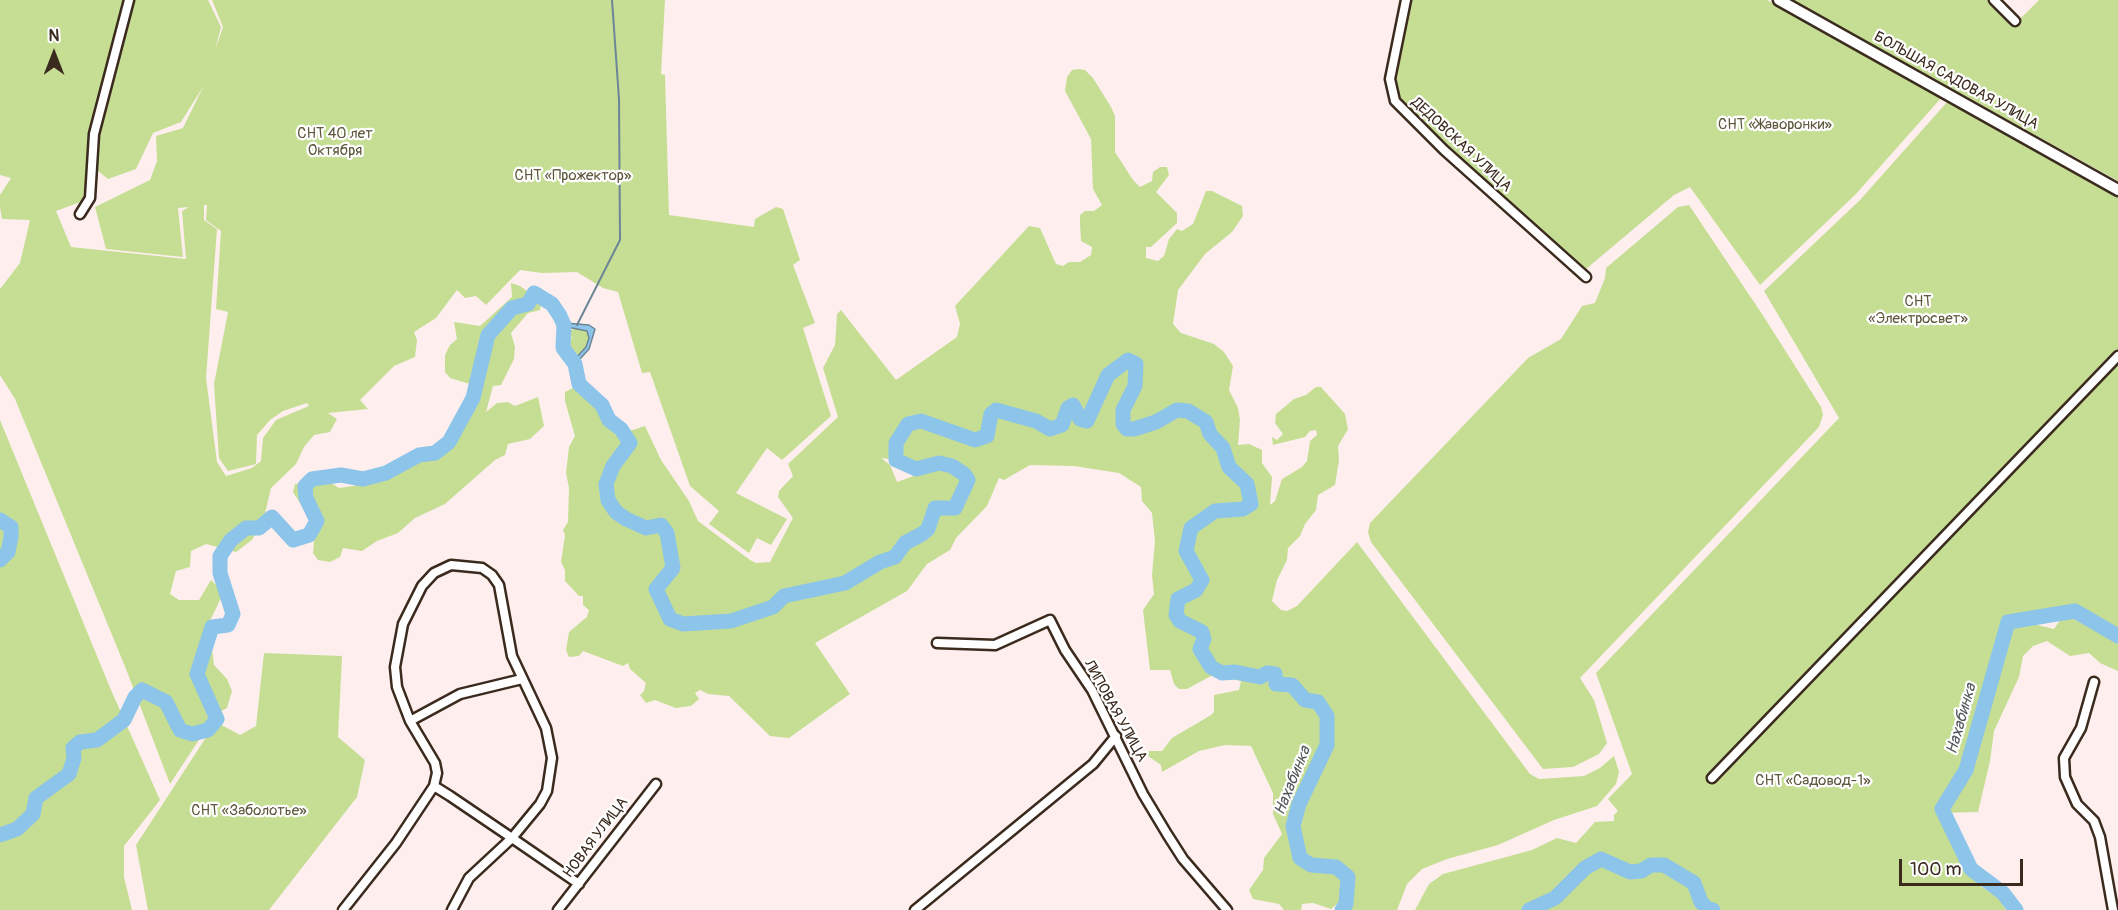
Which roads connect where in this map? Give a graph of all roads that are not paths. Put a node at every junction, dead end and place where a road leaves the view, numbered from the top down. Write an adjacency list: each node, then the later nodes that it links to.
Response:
1 (129, 0): 7 (street)
2 (1406, 0): 8 (street, ДЕДОВСКАЯ УЛИЦА)
3 (1779, 0): 6 (street, БОЛЬШАЯ САДОВАЯ УЛИЦА)
4 (1994, 0): 5 (street)
5 (2015, 21)
6 (2118, 190)
7 (80, 214)
8 (1586, 277)
9 (2118, 356): 15 (street)
10 (937, 643): 14 (street, ЛИПОВАЯ УЛИЦА)
11 (522, 679): 13 (street); 13 (street); 18 (street)
12 (2094, 682): 25 (street)
13 (410, 721): 17 (street)
14 (1116, 736): 23 (street); 24 (street, ЛИПОВАЯ УЛИЦА)
15 (1712, 778)
16 (656, 784): 19 (street, НОВАЯ УЛИЦА)
17 (434, 786): 18 (street); 20 (street)
18 (512, 838): 19 (street); 21 (street)
19 (579, 884): 22 (street, НОВАЯ УЛИЦА)
20 (343, 910)
21 (452, 910)
22 (558, 910)
23 (915, 910)
24 (1227, 910)
25 (2112, 910)

